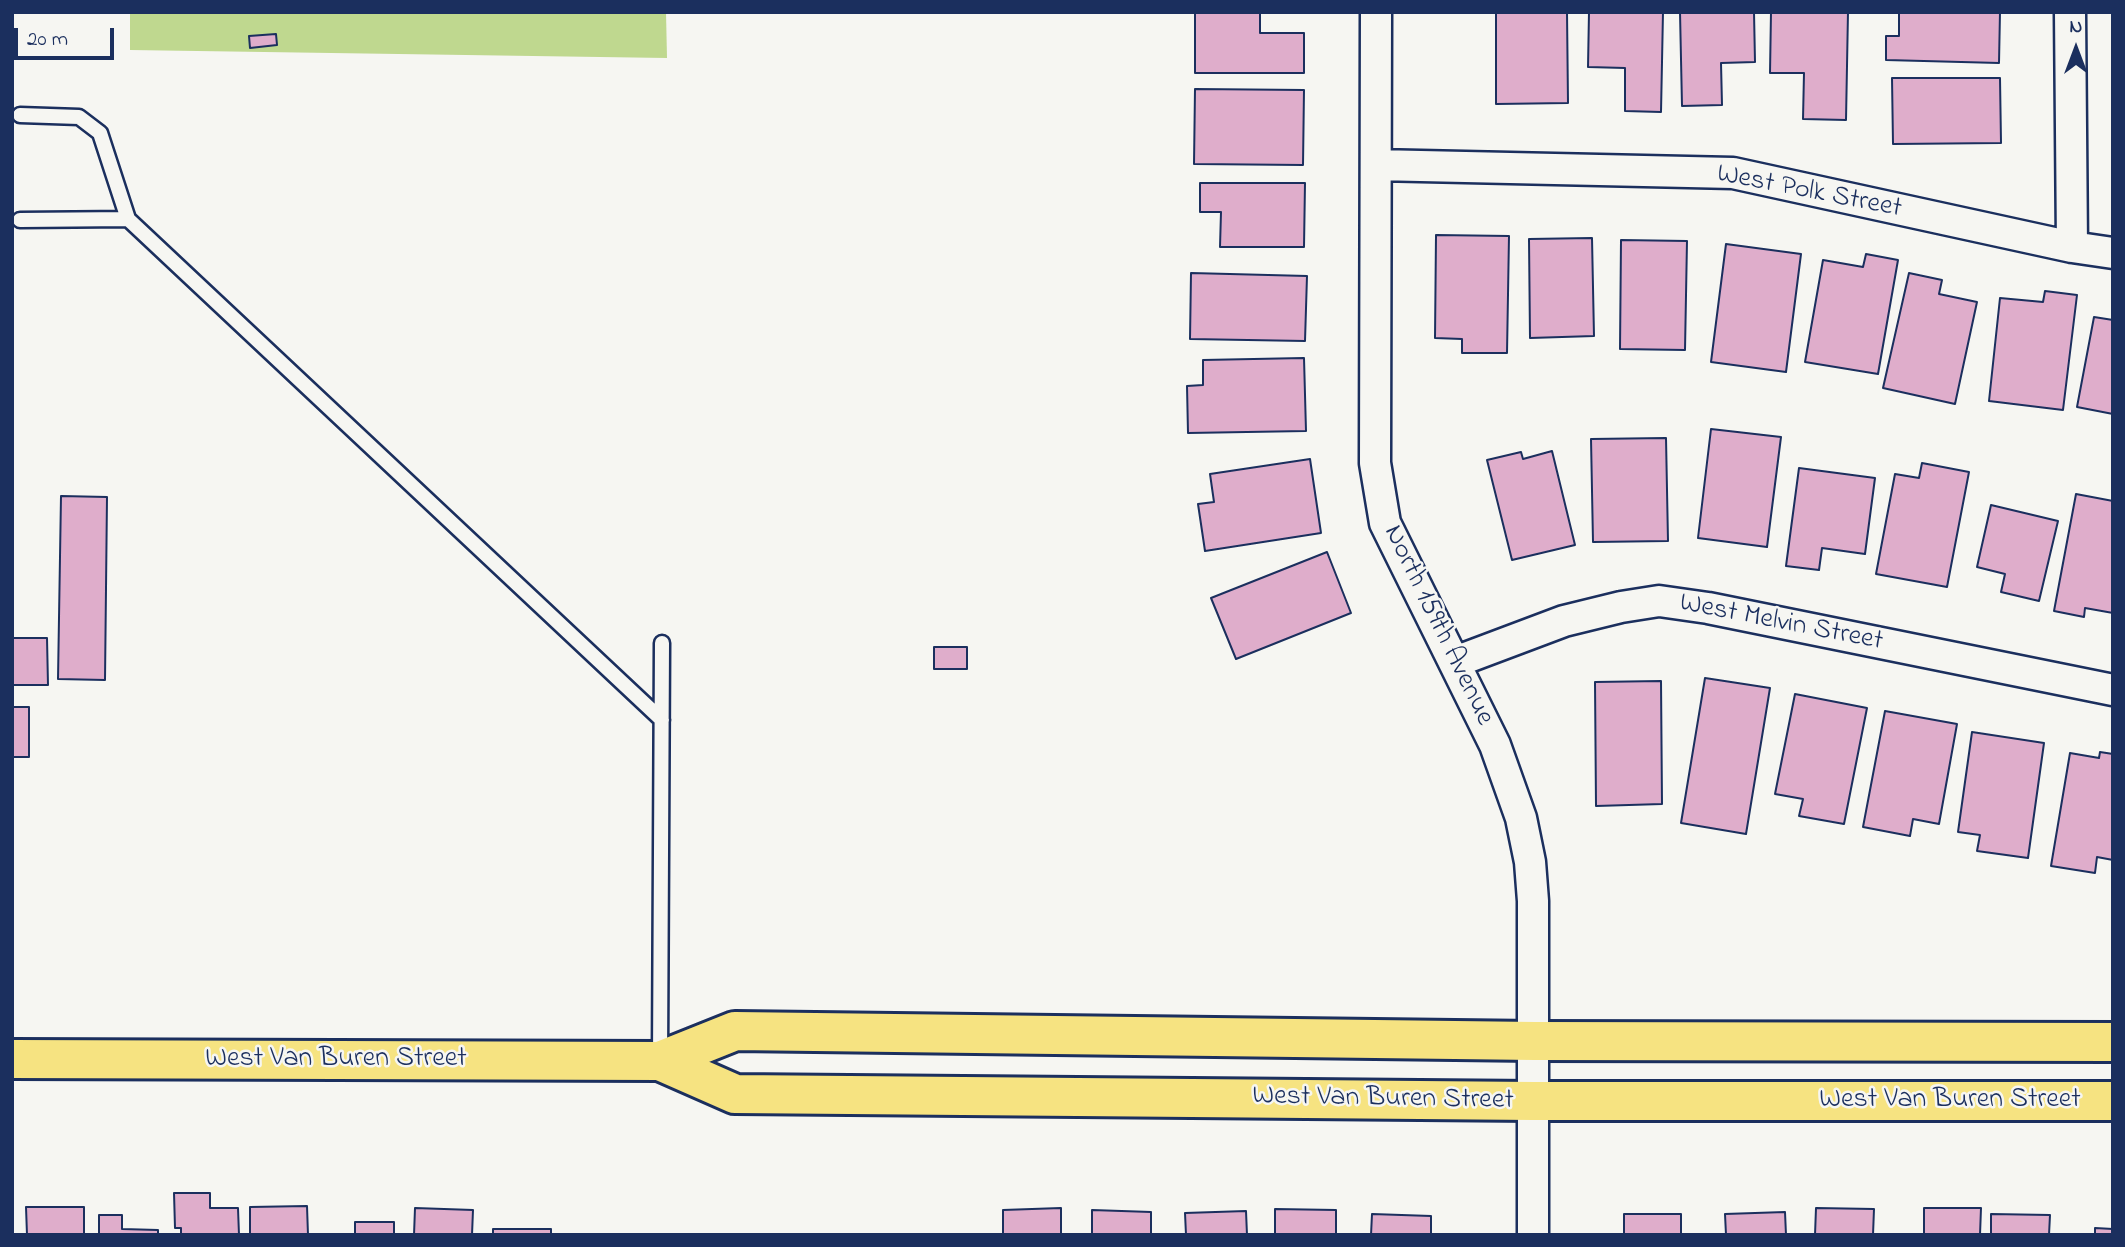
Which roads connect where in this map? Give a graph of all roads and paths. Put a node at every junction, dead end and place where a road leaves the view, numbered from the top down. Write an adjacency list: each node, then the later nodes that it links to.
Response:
1 (1376, 12): 4 (street, North 159th Avenue)
2 (2070, 12): 7 (street)
3 (20, 115): 5 (lane)
4 (1376, 165): 7 (street, West Polk Street); 10 (street, North 159th Avenue)
5 (128, 219): 6 (lane); 12 (lane)
6 (20, 220)
7 (2072, 247): 8 (street, West Polk Street)
8 (2113, 253)
9 (662, 643): 12 (lane)
10 (1455, 662): 11 (street, West Melvin Street); 13 (street, North 159th Avenue)
11 (2113, 690)
12 (662, 720): 16 (lane)
13 (1535, 1041): 14 (main road, West Van Buren Street); 16 (main road, West Van Buren Street); 17 (street, North 159th Avenue)
14 (2113, 1042)
15 (12, 1059): 16 (main road, West Van Buren Street)
16 (660, 1061): 17 (main road, West Van Buren Street)
17 (1534, 1101): 18 (main road, West Van Buren Street); 19 (street, North 159th Avenue)
18 (2113, 1101)
19 (1533, 1235)

